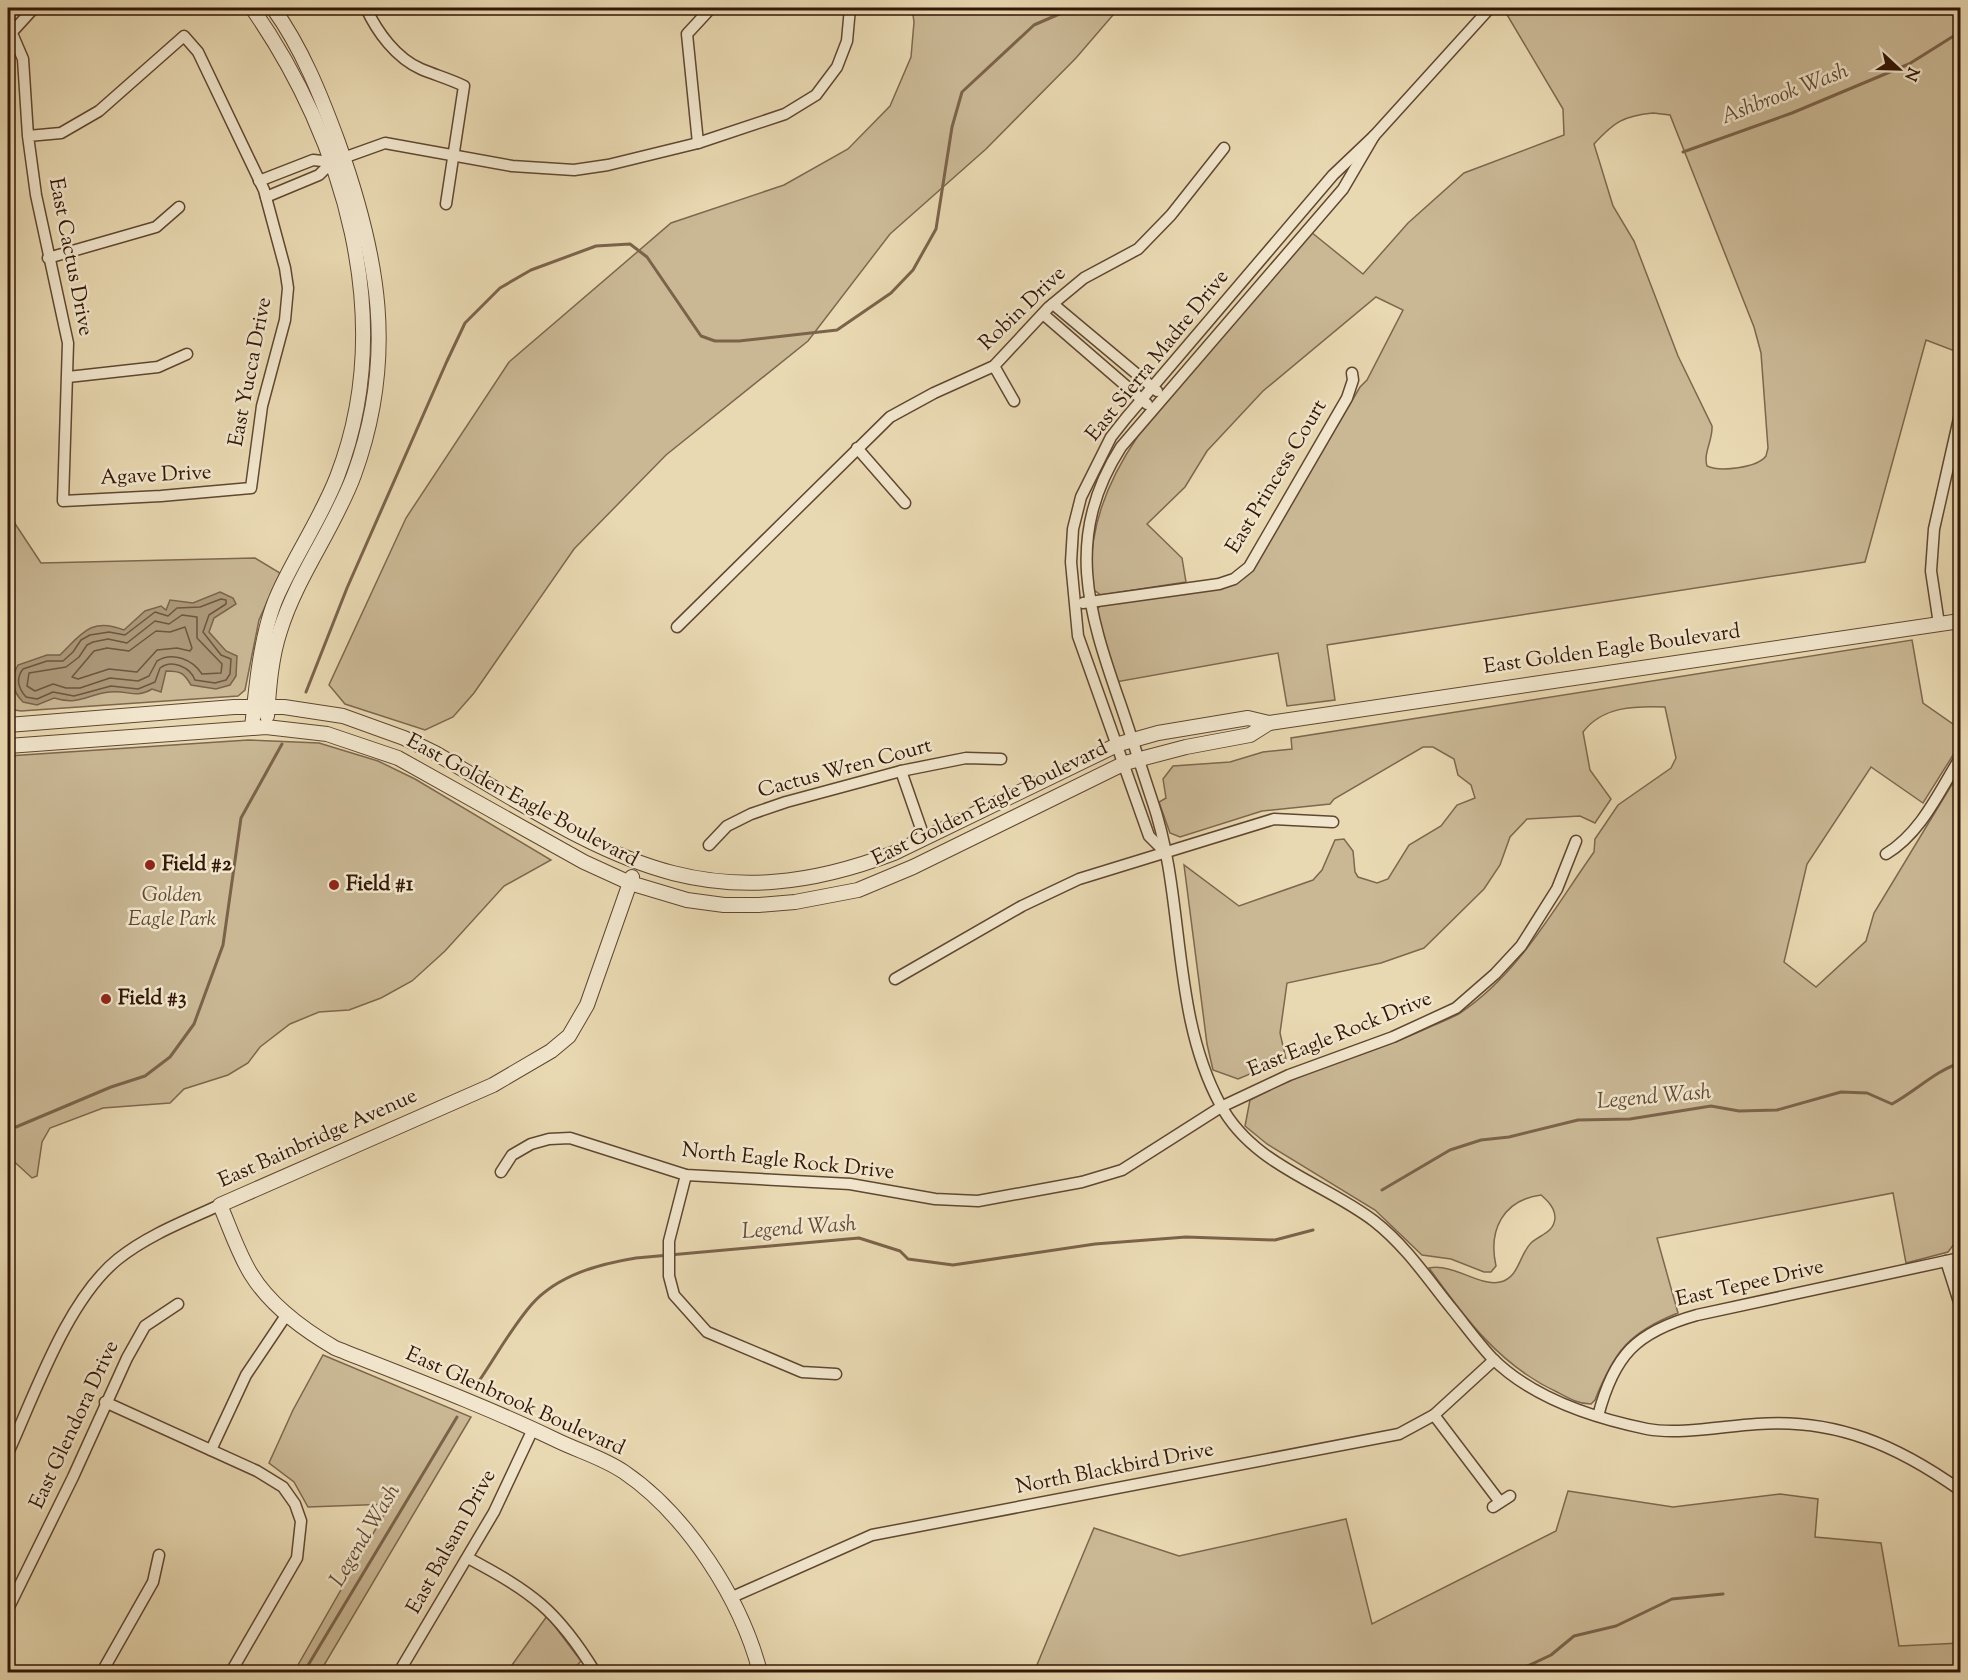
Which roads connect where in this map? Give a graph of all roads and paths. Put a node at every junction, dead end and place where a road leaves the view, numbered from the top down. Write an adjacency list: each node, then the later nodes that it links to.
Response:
1 (34, 8): 8 (street)
2 (252, 8): 14 (street)
3 (273, 8): 14 (street)
4 (366, 8): 13 (street)
5 (711, 8): 11 (street)
6 (850, 8): 11 (street)
7 (1490, 8): 10 (street, East Sierra Madre Drive)
8 (10, 28): 9 (street, East Cactus Drive)
9 (28, 136): 15 (street, East Yucca Drive); 19 (street, East Cactus Drive)
10 (1374, 136): 26 (street, East Sierra Madre Drive); 27 (street, East Sierra Madre Drive)
11 (698, 143): 13 (street)
12 (1224, 148): 20 (street, Robin Drive)
13 (455, 156): 14 (street); 17 (street)
14 (338, 160): 15 (street); 16 (street); 42 (street)
15 (259, 181): 16 (street, East Yucca Drive)
16 (266, 197): 34 (street, East Yucca Drive)
17 (446, 204)
18 (179, 207): 19 (street)
19 (48, 258): 25 (street, East Cactus Drive)
20 (1053, 304): 21 (street, Robin Drive); 26 (street)
21 (1043, 314): 23 (street, Robin Drive); 28 (street)
22 (187, 354): 25 (street)
23 (994, 366): 29 (street); 33 (street, Robin Drive)
24 (1352, 373): 37 (street, East Princess Court)
25 (68, 377): 35 (street, East Cactus Drive)
26 (1153, 388): 27 (street); 28 (street, East Sierra Madre Drive)
27 (1164, 397): 30 (street, East Sierra Madre Drive)
28 (1142, 400): 30 (street); 38 (street, East Sierra Madre Drive)
29 (1014, 401)
30 (1154, 410): 37 (street, East Sierra Madre Drive)
31 (1960, 414): 32 (street)
32 (1958, 429): 40 (street)
33 (857, 448): 36 (street); 41 (street, Robin Drive)
34 (251, 488): 35 (street, Agave Drive)
35 (63, 501)
36 (905, 503)
37 (1090, 602): 38 (street, East Princess Court); 46 (street, East Sierra Madre Drive)
38 (1074, 605): 46 (street, East Sierra Madre Drive)
39 (1960, 621): 40 (street, East Golden Eagle Boulevard)
40 (1939, 624): 43 (street, East Golden Eagle Boulevard)
41 (677, 627)
42 (260, 707): 44 (street, East Golden Eagle Boulevard); 45 (street); 58 (street, East Golden Eagle Boulevard)
43 (1269, 723): 46 (street, East Golden Eagle Boulevard); 50 (street, East Golden Eagle Boulevard)
44 (8, 725)
45 (259, 728): 47 (street, East Golden Eagle Boulevard); 59 (street, East Golden Eagle Boulevard)
46 (1126, 743): 50 (street); 53 (street, East Golden Eagle Boulevard)
47 (8, 746)
48 (1960, 758): 57 (street)
49 (1001, 759): 51 (street, Cactus Wren Court)
50 (1131, 761): 56 (street); 60 (street, East Golden Eagle Boulevard)
51 (901, 771): 53 (street); 55 (street, Cactus Wren Court)
52 (1333, 822): 56 (street)
53 (924, 837): 58 (street, East Golden Eagle Boulevard); 60 (street)
54 (1576, 841): 62 (street, East Eagle Rock Drive)
55 (709, 845)
56 (1164, 851): 61 (street); 62 (street)
57 (1886, 854)
58 (636, 863): 59 (street, East Bainbridge Avenue)
59 (630, 883): 60 (street, East Golden Eagle Boulevard); 66 (street, East Bainbridge Avenue)
60 (858, 890)
61 (895, 979)
62 (1221, 1107): 63 (street, East Eagle Rock Drive); 72 (street)
63 (1122, 1170): 65 (street, North Eagle Rock Drive)
64 (501, 1172): 65 (street, North Eagle Rock Drive)
65 (686, 1175): 73 (street)
66 (220, 1205): 71 (street, East Glenbrook Boulevard); 79 (street, East Bainbridge Avenue)
67 (1960, 1258): 68 (street, East Tepee Drive)
68 (1946, 1261): 70 (street); 76 (street, East Tepee Drive)
69 (178, 1304): 74 (street, East Glendora Drive)
70 (1960, 1305)
71 (287, 1314): 77 (street, East Glenbrook Boulevard); 78 (street)
72 (1494, 1360): 75 (street, North Blackbird Drive); 76 (street)
73 (836, 1374)
74 (105, 1402): 78 (street); 85 (street, East Glendora Drive)
75 (1434, 1415): 81 (street); 84 (street, North Blackbird Drive)
76 (1598, 1416): 80 (street)
77 (533, 1429): 83 (street, East Balsam Drive); 84 (street, East Glenbrook Boulevard)
78 (211, 1450): 87 (street)
79 (8, 1454)
80 (1960, 1490)
81 (1501, 1502)
82 (159, 1555): 86 (street)
83 (468, 1558): 88 (street, East Balsam Drive); 89 (street)
84 (730, 1598): 90 (street, East Glenbrook Boulevard)
85 (8, 1609)
86 (102, 1672)
87 (231, 1672)
88 (399, 1672)
89 (595, 1672)
90 (760, 1672)

